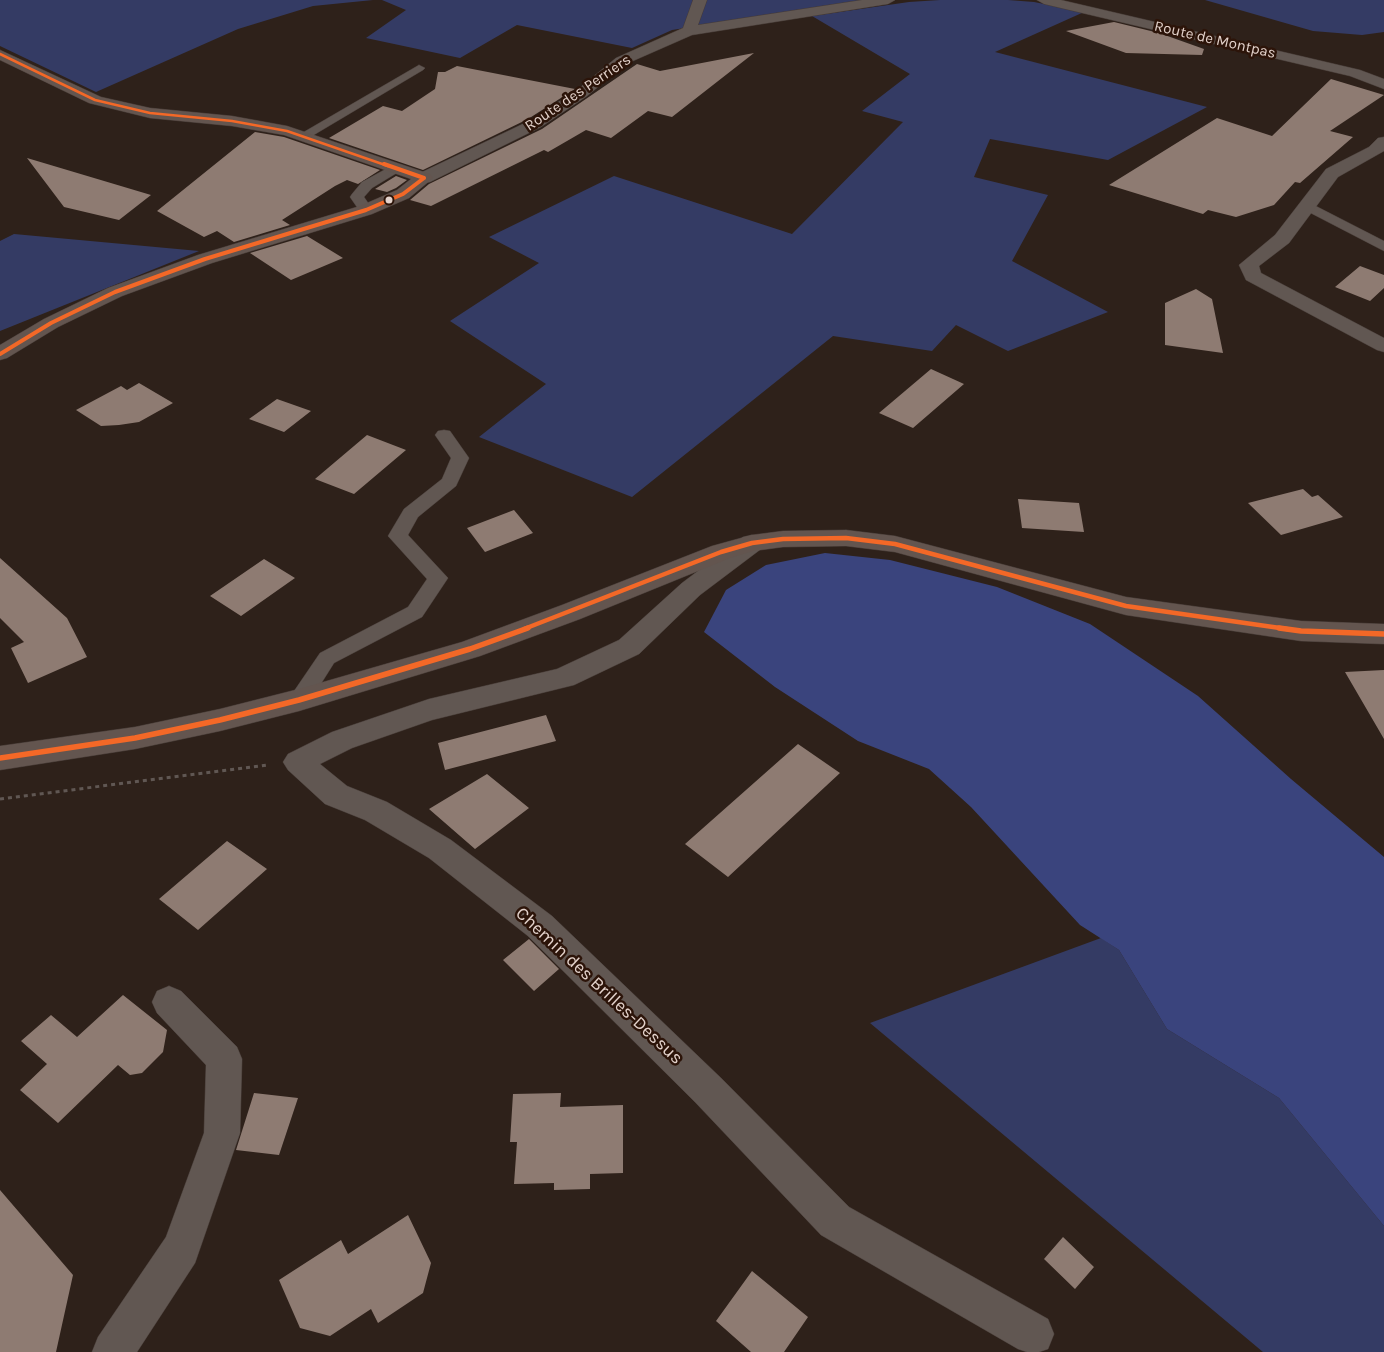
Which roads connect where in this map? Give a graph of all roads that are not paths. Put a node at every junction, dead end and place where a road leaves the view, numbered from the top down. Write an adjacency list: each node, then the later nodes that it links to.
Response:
1 (700, 0): 4 (street)
2 (888, 0): 4 (street)
3 (1044, 0): 7 (street, Route de Montpas)
4 (689, 31): 11 (street, Route des Perriers)
5 (0, 54): 8 (street)
6 (419, 68): 8 (lane)
7 (1384, 84)
8 (303, 136): 10 (street)
9 (1384, 142): 12 (street)
10 (395, 168): 11 (street); 13 (lane)
11 (424, 178): 13 (street, Route des Perriers)
12 (1306, 205): 14 (lane); 15 (street)
13 (366, 210): 16 (street, Route des Perriers)
14 (1384, 247)
15 (1384, 346)
16 (0, 354)
17 (444, 435): 20 (lane)
18 (752, 544): 19 (street); 20 (street); 23 (street, Chemin des Brilles-Dessus)
19 (1384, 634)
20 (299, 700): 21 (street)
21 (0, 758)
22 (168, 1002): 24 (street)
23 (1033, 1334)
24 (113, 1352)

